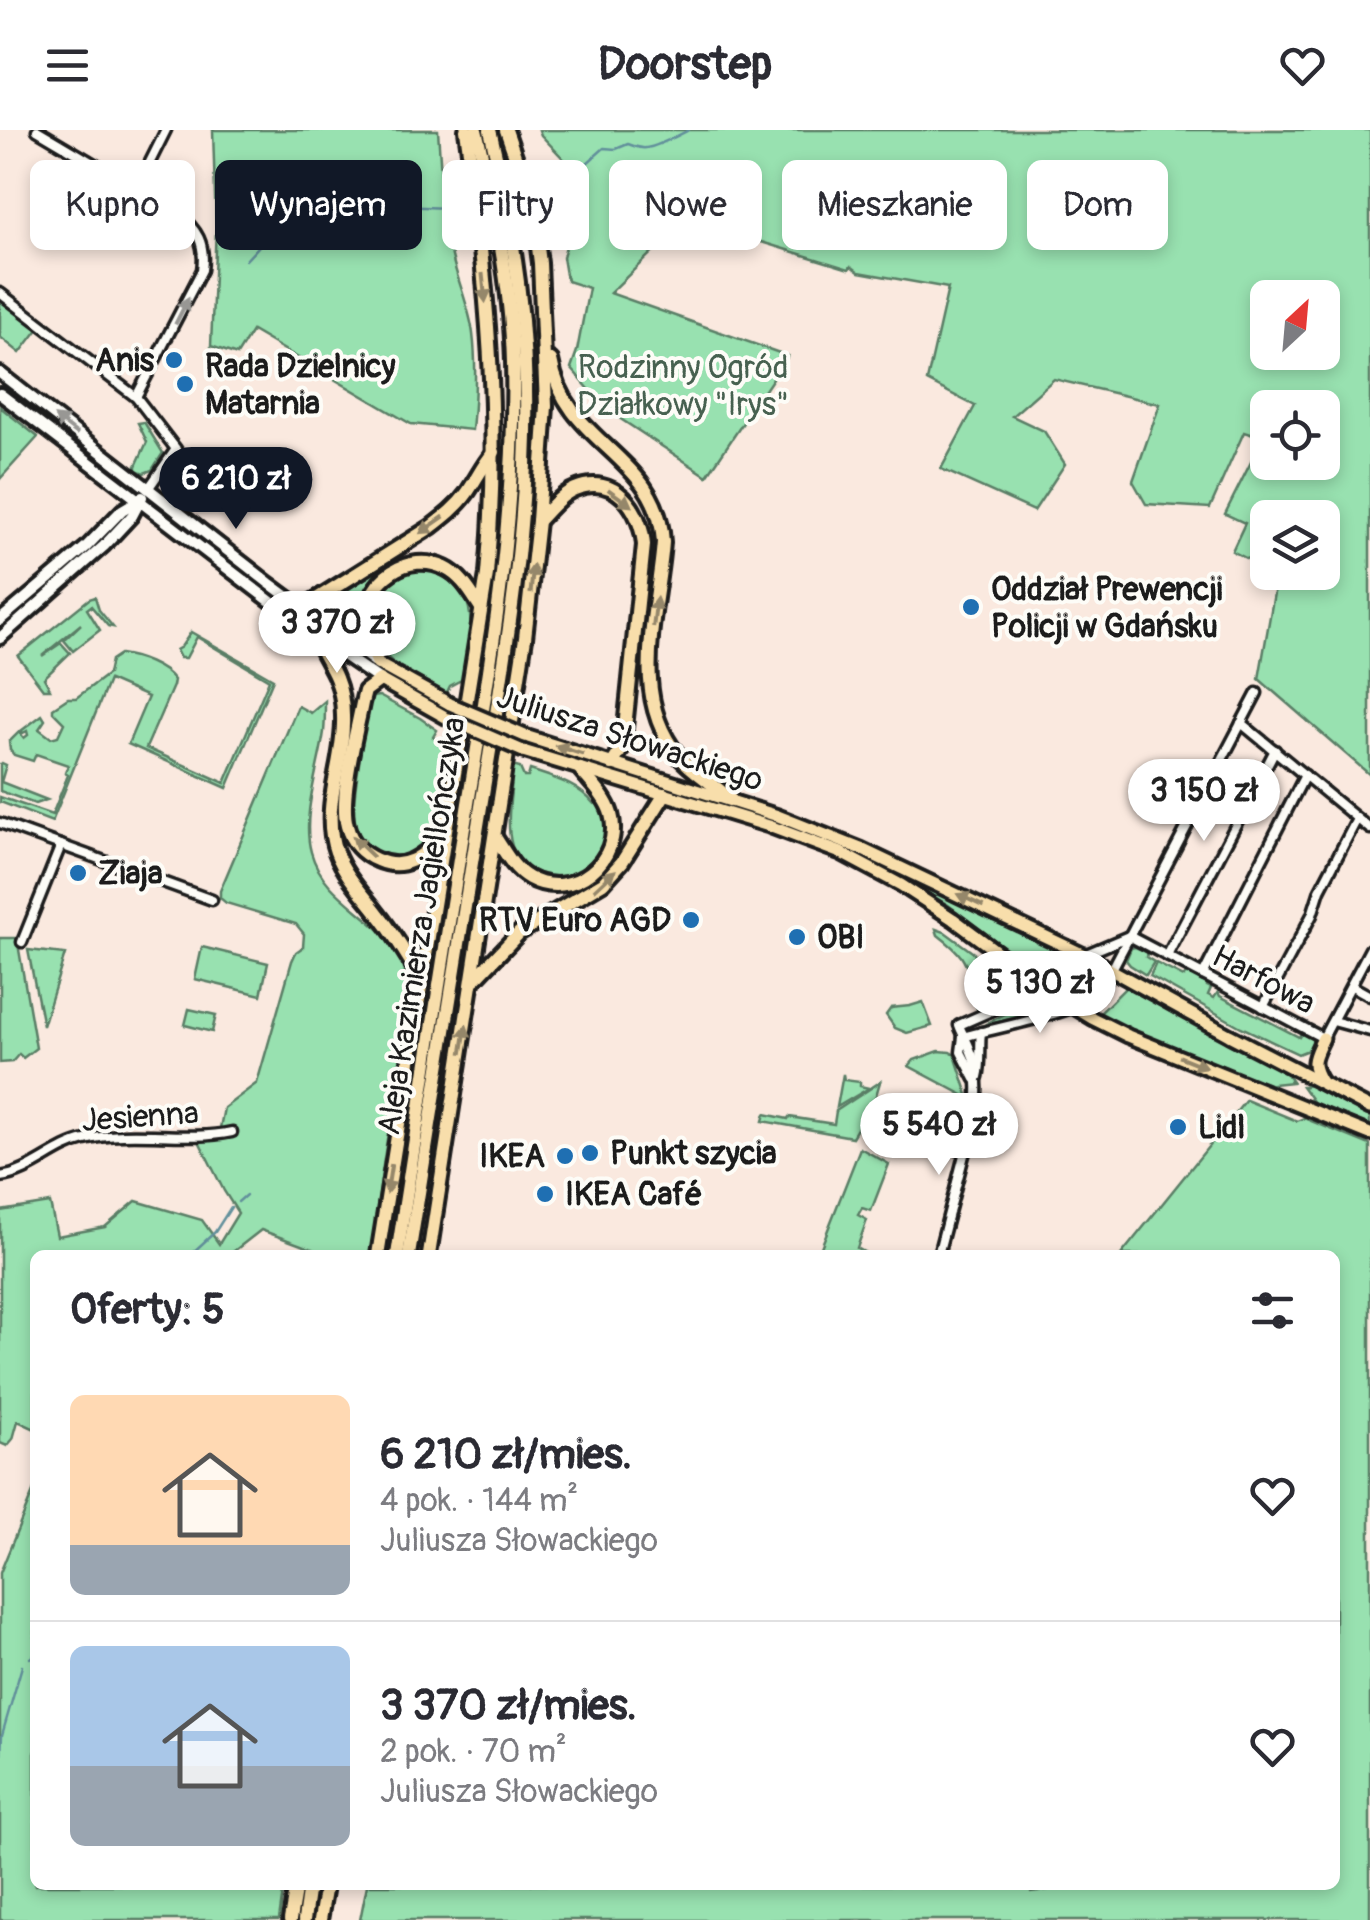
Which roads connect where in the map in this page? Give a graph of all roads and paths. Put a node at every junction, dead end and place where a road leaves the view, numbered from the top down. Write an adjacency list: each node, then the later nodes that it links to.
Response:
1 (37, 130): 7 (street)
2 (166, 130): 8 (street)
3 (466, 130): 15 (highway, one-way to 15)
4 (476, 130): 71 (highway, Aleja Kazimierza Jagiellończyka)
5 (490, 130): 72 (highway, Aleja Kazimierza Jagiellończyka)
6 (506, 130): 11 (highway)
7 (88, 160)
8 (150, 160)
9 (195, 231): 14 (street, one-way to 9)
10 (0, 293): 14 (street)
11 (544, 333): 18 (highway); 33 (highway, one-way to 11)
12 (0, 373): 16 (main road, Juliusza Słowackiego, one-way to 12)
13 (0, 394): 17 (main road, Juliusza Słowackiego)
14 (136, 397): 16 (street)
15 (494, 452): 19 (highway, one-way to 19); 20 (highway)
16 (148, 489): 17 (main road); 19 (main road, Juliusza Słowackiego)
17 (140, 500): 21 (main road); 22 (main road, Juliusza Słowackiego); 23 (main road)
18 (538, 520): 29 (highway, one-way to 29); 38 (highway, one-way to 18)
19 (302, 608): 24 (main road, Juliusza Słowackiego)
20 (481, 608): 24 (highway); 37 (highway)
21 (0, 620)
22 (317, 637): 25 (main road, Juliusza Słowackiego); 50 (highway)
23 (0, 638)
24 (378, 664): 29 (main road, Juliusza Słowackiego, one-way to 24, bridge)
25 (380, 680): 30 (main road, Juliusza Słowackiego, bridge); 37 (highway, one-way to 25)
26 (1257, 693): 27 (street)
27 (1241, 723): 28 (street); 41 (street)
28 (1275, 750): 31 (street); 45 (street)
29 (612, 764): 33 (main road, Juliusza Słowackiego)
30 (580, 769): 32 (main road, Juliusza Słowackiego); 38 (highway)
31 (1304, 775): 34 (street); 49 (street)
32 (664, 794): 46 (main road, Juliusza Słowackiego); 51 (highway, one-way to 32)
33 (732, 801): 44 (main road, Juliusza Słowackiego, one-way to 33)
34 (1358, 818): 36 (street); 57 (street)
35 (0, 822): 39 (street)
36 (1370, 829)
37 (444, 836): 50 (highway)
38 (495, 837): 51 (highway)
39 (60, 845): 40 (street); 42 (street)
40 (212, 900)
41 (1129, 936): 44 (street); 45 (street, Harfowa); 48 (street)
42 (22, 942)
43 (1370, 949): 53 (street)
44 (1084, 954): 47 (street); 48 (main road)
45 (1168, 956): 49 (street, Harfowa)
46 (1018, 968): 52 (main road, Juliusza Słowackiego); 54 (main road)
47 (1058, 970): 52 (street); 56 (main road)
48 (1113, 970): 58 (street); 65 (main road)
49 (1203, 975): 57 (street, Harfowa)
50 (421, 979): 70 (highway, one-way to 70)
51 (474, 981): 73 (highway, one-way to 51)
52 (1039, 984): 54 (street); 56 (main road, Juliusza Słowackiego)
53 (1352, 986): 55 (street, Harfowa); 59 (street)
54 (1019, 996): 62 (street)
55 (1370, 996)
56 (1059, 998): 58 (main road)
57 (1263, 1006): 63 (street, Harfowa)
58 (1072, 1007): 61 (street); 68 (main road, one-way to 68)
59 (1333, 1021): 60 (street, Harfowa); 63 (street)
60 (1370, 1031)
61 (981, 1032): 62 (street); 64 (street)
62 (963, 1036): 64 (street)
63 (1324, 1038): 65 (main road)
64 (976, 1081): 74 (street)
65 (1321, 1082): 66 (main road)
66 (1370, 1108)
67 (232, 1132): 69 (street, Jesienna)
68 (1370, 1134)
69 (0, 1177)
70 (379, 1250)
71 (398, 1250)
72 (410, 1250)
73 (430, 1250)
74 (939, 1250)
75 (295, 1890): 78 (highway)
76 (308, 1890): 79 (highway)
77 (325, 1890): 80 (highway)
78 (290, 1920)
79 (304, 1920)
80 (320, 1920)

